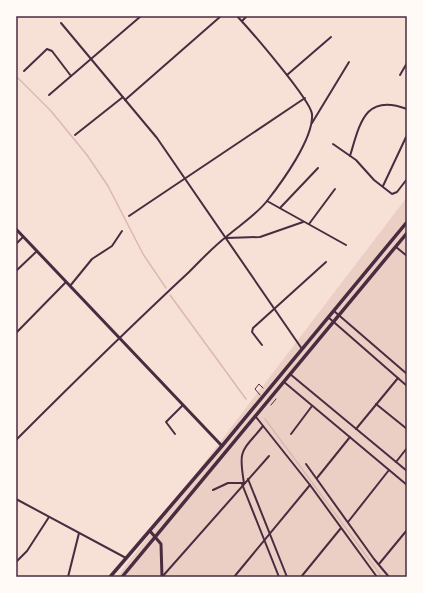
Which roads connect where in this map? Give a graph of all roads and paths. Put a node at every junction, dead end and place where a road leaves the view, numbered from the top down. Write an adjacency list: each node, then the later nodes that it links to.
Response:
1 (141, 16): 8 (street)
2 (221, 16): 16 (street)
3 (237, 16): 5 (street)
4 (247, 16): 5 (street)
5 (242, 21): 12 (street)
6 (61, 23): 8 (street)
7 (331, 37): 12 (street)
8 (90, 60): 14 (street); 16 (street)
9 (349, 62): 19 (street)
10 (407, 63): 13 (street)
11 (24, 71): 14 (street)
12 (287, 75): 17 (street)
13 (400, 75)
14 (71, 76): 15 (street)
15 (49, 95)
16 (124, 98): 20 (street); 25 (street)
17 (305, 98): 19 (street); 25 (street)
18 (407, 109): 23 (street)
19 (311, 124): 29 (street)
20 (75, 135)
21 (407, 135): 27 (street)
22 (333, 144): 23 (street)
23 (350, 156): 27 (street)
24 (318, 168): 30 (street)
25 (185, 179): 31 (street); 39 (street)
26 (407, 179): 27 (street)
27 (383, 186)
28 (335, 190): 34 (street)
29 (267, 201): 30 (street); 39 (street)
30 (280, 208): 32 (street)
31 (129, 216)
32 (304, 221): 34 (street); 39 (street)
33 (407, 222): 50 (main road)
34 (309, 224): 41 (street)
35 (16, 229): 38 (street)
36 (122, 231): 48 (street)
37 (407, 233): 42 (main road)
38 (23, 237): 40 (street); 43 (street)
39 (225, 238): 49 (street); 55 (street)
40 (16, 244)
41 (346, 245)
42 (396, 247): 44 (street); 51 (main road)
43 (37, 251): 46 (street); 47 (street)
44 (407, 256)
45 (326, 262): 49 (street)
46 (16, 271)
47 (66, 282): 48 (street); 54 (street)
48 (70, 286): 55 (street)
49 (274, 309): 56 (street); 57 (street)
50 (334, 311): 51 (street); 52 (main road)
51 (339, 315): 53 (main road); 59 (street)
52 (328, 317): 53 (street); 57 (main road)
53 (334, 321): 58 (main road); 60 (street)
54 (16, 333)
55 (119, 337): 67 (street); 77 (street)
56 (262, 345)
57 (302, 349): 64 (main road)
58 (290, 374): 61 (main road); 72 (street)
59 (407, 374)
60 (398, 378): 63 (street); 66 (street)
61 (284, 382): 69 (street); 70 (main road)
62 (259, 384): 64 (path)
63 (407, 386)
64 (261, 397): 78 (main road)
65 (276, 399): 68 (path)
66 (376, 404): 72 (street); 73 (street)
67 (183, 405): 74 (street); 78 (street)
68 (271, 405)
69 (312, 406): 75 (street); 76 (street)
70 (256, 416): 71 (street); 99 (main road)
71 (263, 426): 87 (street); 88 (street)
72 (356, 429): 81 (street)
73 (407, 429)
74 (175, 434)
75 (291, 434)
76 (350, 437): 83 (street); 85 (street)
77 (16, 440)
78 (222, 446): 96 (main road)
79 (407, 448): 81 (street)
80 (269, 456): 86 (street)
81 (396, 462): 84 (street)
82 (306, 464): 85 (street)
83 (389, 470): 89 (street); 93 (street)
84 (407, 471)
85 (316, 478): 93 (street)
86 (248, 479): 87 (street); 98 (street)
87 (243, 484): 90 (street); 100 (street); 107 (street)
88 (310, 485): 94 (street); 98 (street)
89 (407, 485)
90 (213, 490)
91 (16, 499): 92 (street)
92 (49, 517): 97 (street); 102 (street)
93 (348, 522): 103 (street)
94 (341, 528): 111 (street); 112 (street)
95 (407, 530): 103 (street)
96 (150, 531): 99 (street); 101 (main road)
97 (80, 533): 101 (street); 104 (street)
98 (269, 535): 100 (street); 110 (street)
99 (156, 537): 106 (main road); 107 (street)
100 (264, 540): 108 (street); 109 (street)
101 (126, 558): 105 (main road)
102 (16, 562)
103 (378, 565): 113 (street)
104 (68, 577)
105 (110, 577)
106 (122, 577)
107 (162, 577)
108 (234, 577)
109 (279, 577)
110 (287, 577)
111 (301, 577)
112 (377, 577)
113 (389, 577)

